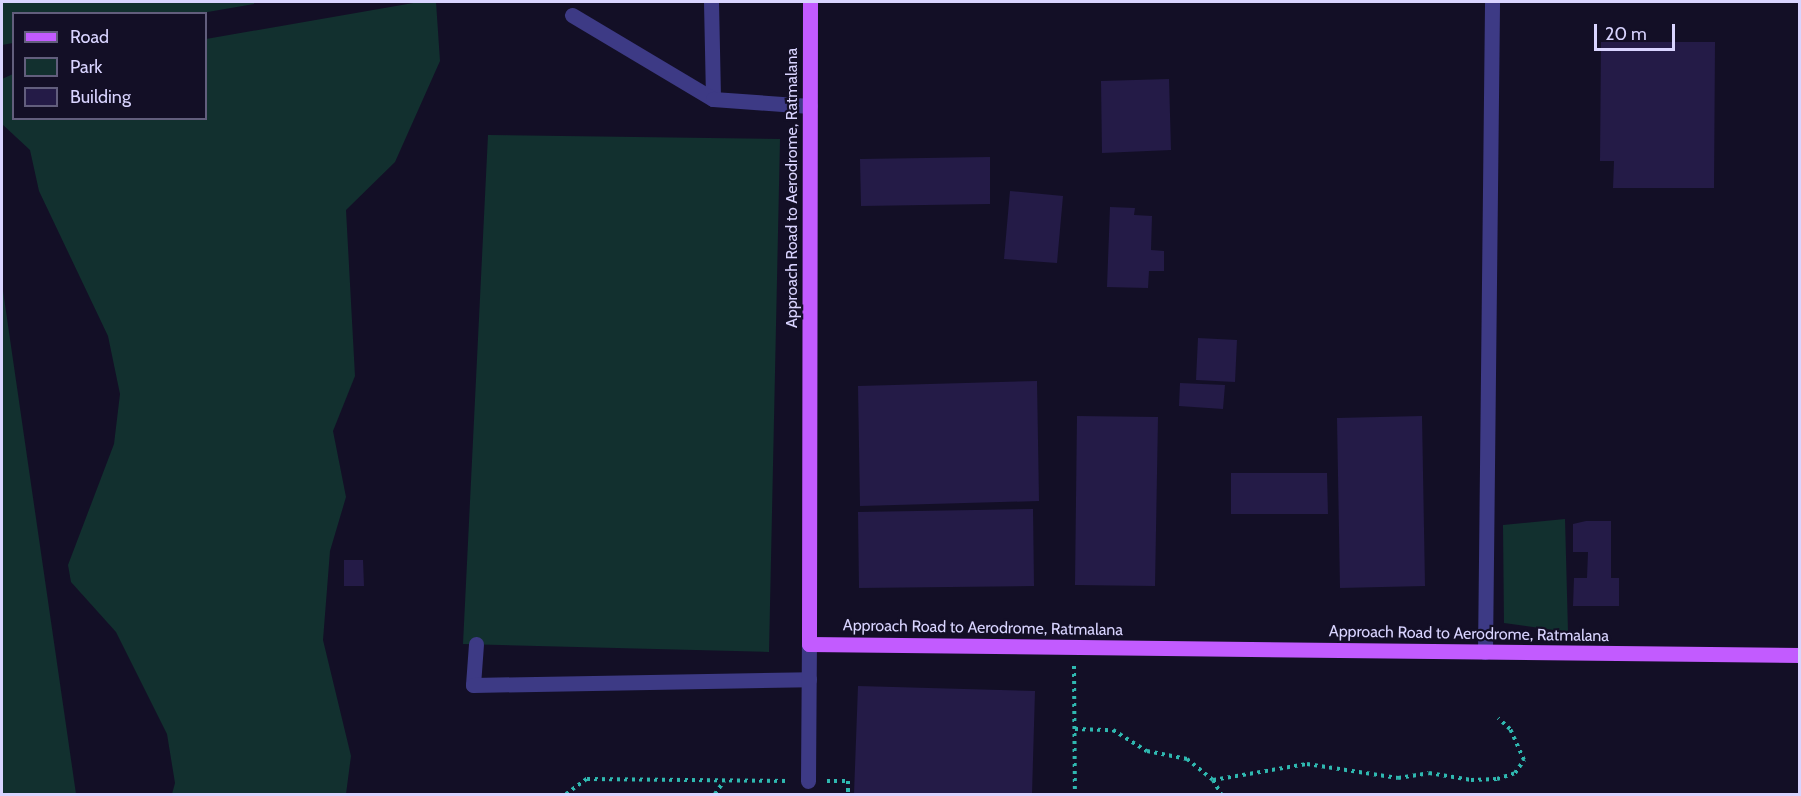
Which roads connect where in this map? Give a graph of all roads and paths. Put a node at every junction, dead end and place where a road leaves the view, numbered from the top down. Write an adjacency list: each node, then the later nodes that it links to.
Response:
1 (711, 2): 5 (lane)
2 (810, 2): 6 (main road, Approach Road to Aerodrome, Ratmalana)
3 (1492, 2): 10 (lane)
4 (572, 15): 5 (lane)
5 (712, 99): 6 (lane)
6 (810, 106): 8 (main road, Approach Road to Aerodrome, Ratmalana)
7 (476, 644): 12 (lane)
8 (809, 644): 9 (main road, Approach Road to Aerodrome, Ratmalana); 12 (lane)
9 (1074, 647): 10 (main road, Approach Road to Aerodrome, Ratmalana); 14 (path)
10 (1485, 652): 11 (main road, Approach Road to Aerodrome, Ratmalana)
11 (1800, 655)
12 (809, 679): 17 (lane)
13 (1498, 718): 15 (path)
14 (1075, 729): 15 (path); 21 (path)
15 (1213, 780): 22 (path)
16 (724, 781): 17 (path); 18 (path); 19 (path)
17 (808, 782): 20 (path)
18 (566, 795)
19 (715, 795)
20 (848, 795)
21 (1075, 795)
22 (1221, 795)

